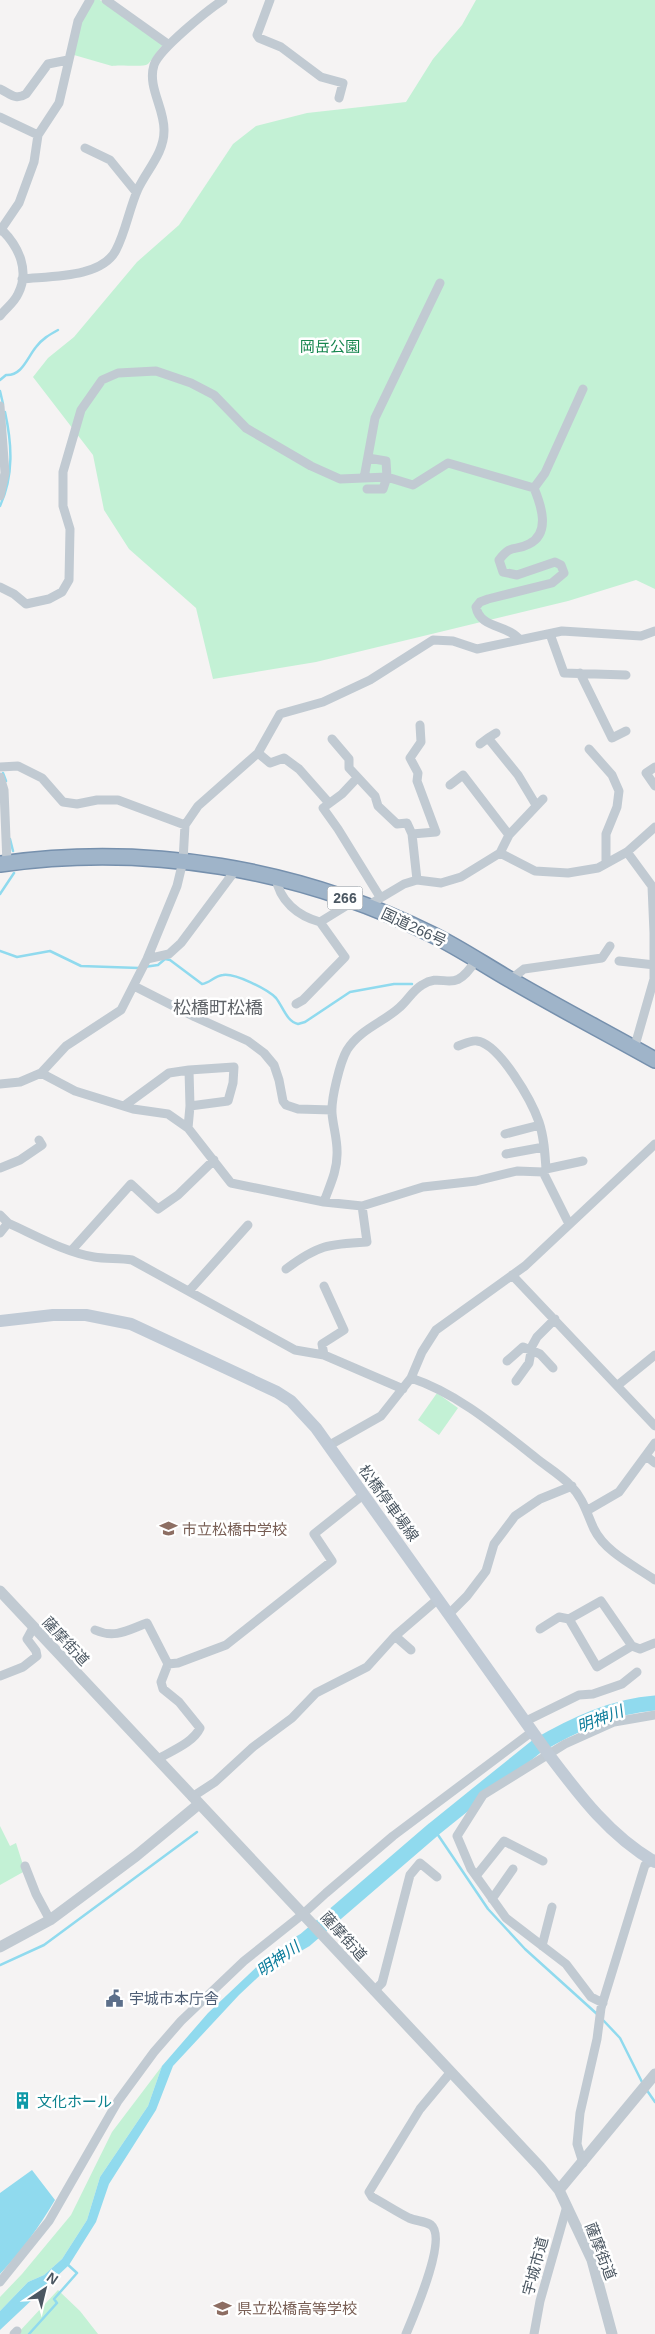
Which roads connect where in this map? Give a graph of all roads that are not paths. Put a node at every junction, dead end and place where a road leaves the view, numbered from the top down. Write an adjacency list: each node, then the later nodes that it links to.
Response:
1 (90, 0): 6 (street)
2 (106, 0): 5 (street)
3 (223, 0): 5 (street)
4 (270, 0): 8 (street)
5 (169, 45): 12 (street)
6 (68, 60): 7 (street); 10 (street)
7 (0, 89)
8 (339, 98)
9 (0, 117): 10 (street)
10 (38, 135): 13 (street)
11 (85, 148): 12 (street)
12 (136, 192): 14 (street)
13 (1, 230): 14 (street)
14 (22, 280): 16 (street)
15 (440, 283): 20 (street)
16 (0, 316)
17 (583, 389): 23 (street)
18 (0, 406): 19 (street)
19 (2, 437): 25 (street)
20 (368, 458): 21 (street); 22 (street)
21 (364, 478): 22 (street); 26 (street)
22 (387, 478): 23 (street); 24 (street)
23 (534, 488): 29 (street)
24 (367, 489)
25 (0, 496)
26 (0, 587)
27 (655, 631): 28 (street)
28 (550, 634): 29 (street); 30 (street)
29 (520, 640): 39 (street)
30 (580, 673): 31 (street); 33 (street)
31 (626, 675)
32 (420, 726): 49 (street)
33 (626, 731)
34 (496, 732): 35 (street)
35 (488, 738): 37 (street); 50 (street)
36 (332, 739): 43 (street)
37 (480, 744)
38 (589, 749): 54 (street)
39 (258, 753): 46 (street); 47 (street)
40 (0, 766): 47 (street)
41 (655, 767): 45 (street)
42 (0, 777): 55 (street)
43 (357, 778): 46 (street); 49 (street)
44 (450, 785): 50 (street)
45 (655, 786)
46 (329, 803): 59 (street)
47 (185, 825): 53 (street)
48 (655, 827): 52 (street)
49 (412, 834): 58 (street)
50 (509, 835): 51 (street)
51 (500, 852): 54 (street); 58 (street)
52 (627, 852): 54 (street); 62 (street)
53 (183, 861): 55 (highway, 国道266号 / 266); 56 (highway, 国道266号 / 266); 67 (street)
54 (606, 863)
55 (3, 864)
56 (238, 868): 57 (highway, 国道266号 / 266); 67 (street)
57 (276, 877): 60 (highway, 国道266号 / 266); 61 (street)
58 (417, 880): 59 (street)
59 (380, 897): 60 (street)
60 (361, 903): 61 (street); 64 (highway, 国道266号 / 266)
61 (320, 922): 70 (street)
62 (655, 933): 66 (street)
63 (610, 946): 68 (street)
64 (476, 960): 68 (highway, 国道266号 / 266); 79 (street)
65 (619, 960): 66 (street)
66 (655, 964): 72 (street)
67 (143, 965): 69 (street)
68 (510, 980): 72 (highway, 国道266号 / 266)
69 (134, 986): 75 (street); 79 (street)
70 (296, 1004)
71 (458, 1046): 80 (street)
72 (634, 1048): 73 (highway, 国道266号 / 266)
73 (655, 1060)
74 (189, 1070): 77 (street); 78 (street); 78 (street)
75 (41, 1073): 76 (street); 77 (street)
76 (0, 1084)
77 (124, 1106): 81 (street)
78 (190, 1106): 81 (street)
79 (332, 1110): 91 (street)
80 (540, 1124): 82 (street); 85 (street)
81 (188, 1128): 87 (street)
82 (505, 1134)
83 (39, 1140): 89 (street)
84 (655, 1144): 95 (street)
85 (544, 1147): 86 (street); 90 (street)
86 (506, 1154)
87 (214, 1160): 91 (street); 98 (street)
88 (583, 1161): 90 (street)
89 (0, 1168)
90 (545, 1170): 92 (street); 95 (street)
91 (324, 1202): 92 (street)
92 (362, 1206): 99 (street)
93 (0, 1215): 94 (street)
94 (8, 1223): 97 (street); 98 (street)
95 (569, 1224): 100 (street)
96 (248, 1225): 102 (street)
97 (0, 1233)
98 (71, 1250): 102 (street)
99 (286, 1269)
100 (512, 1275): 103 (street); 110 (street)
101 (324, 1286): 106 (street)
102 (189, 1291): 106 (street)
103 (555, 1319): 105 (street); 112 (street)
104 (0, 1322): 116 (main road, 松橋停車場線)
105 (532, 1352): 108 (street); 109 (street); 111 (street)
106 (324, 1355): 113 (street)
107 (655, 1355): 112 (street)
108 (507, 1361)
109 (554, 1368)
110 (412, 1378): 113 (street); 119 (street)
111 (516, 1381)
112 (618, 1385): 114 (street)
113 (402, 1389): 116 (street)
114 (655, 1426)
115 (655, 1443): 117 (street)
116 (328, 1446): 120 (main road, 松橋停車場線)
117 (646, 1456): 118 (street); 121 (street)
118 (655, 1463)
119 (572, 1486): 121 (street); 125 (street)
120 (363, 1495): 124 (main road, 松橋停車場線); 134 (street)
121 (588, 1510): 122 (street)
122 (655, 1580)
123 (0, 1591): 127 (street, 薩摩街道)
124 (438, 1599): 125 (main road, 松橋停車場線); 130 (street)
125 (449, 1614): 138 (main road, 松橋停車場線)
126 (569, 1619): 128 (street); 132 (street); 132 (street)
127 (33, 1628): 136 (street); 140 (street, 薩摩街道)
128 (540, 1629)
129 (96, 1630): 134 (street)
130 (395, 1636): 133 (street); 141 (street)
131 (655, 1643): 132 (street)
132 (632, 1646)
133 (411, 1650)
134 (168, 1664): 140 (street)
135 (637, 1672): 138 (street)
136 (0, 1676)
137 (655, 1715): 139 (street)
138 (532, 1730): 139 (main road, 松橋停車場線); 150 (street)
139 (547, 1753): 142 (main road, 松橋停車場線); 146 (street)
140 (158, 1759): 141 (street, 薩摩街道)
141 (196, 1800): 150 (street, 薩摩街道); 151 (street)
142 (654, 1860): 155 (street)
143 (543, 1861): 146 (street)
144 (24, 1866): 151 (street)
145 (513, 1869): 148 (street)
146 (476, 1876): 148 (street)
147 (437, 1877): 154 (street)
148 (492, 1899): 152 (street)
149 (552, 1907): 152 (street)
150 (305, 1916): 154 (street, 薩摩街道); 161 (street)
151 (50, 1920): 153 (street)
152 (542, 1946): 155 (street)
153 (0, 1947)
154 (374, 1991): 156 (street, 薩摩街道)
155 (602, 2005): 158 (street)
156 (450, 2074): 159 (street, 薩摩街道); 162 (street)
157 (652, 2080): 158 (street)
158 (583, 2163): 159 (street)
159 (559, 2190): 160 (street, 薩摩街道)
160 (567, 2206): 163 (street, 宇城市道); 164 (street, 薩摩街道)
161 (0, 2282)
162 (406, 2334)
163 (534, 2334)
164 (612, 2334)

